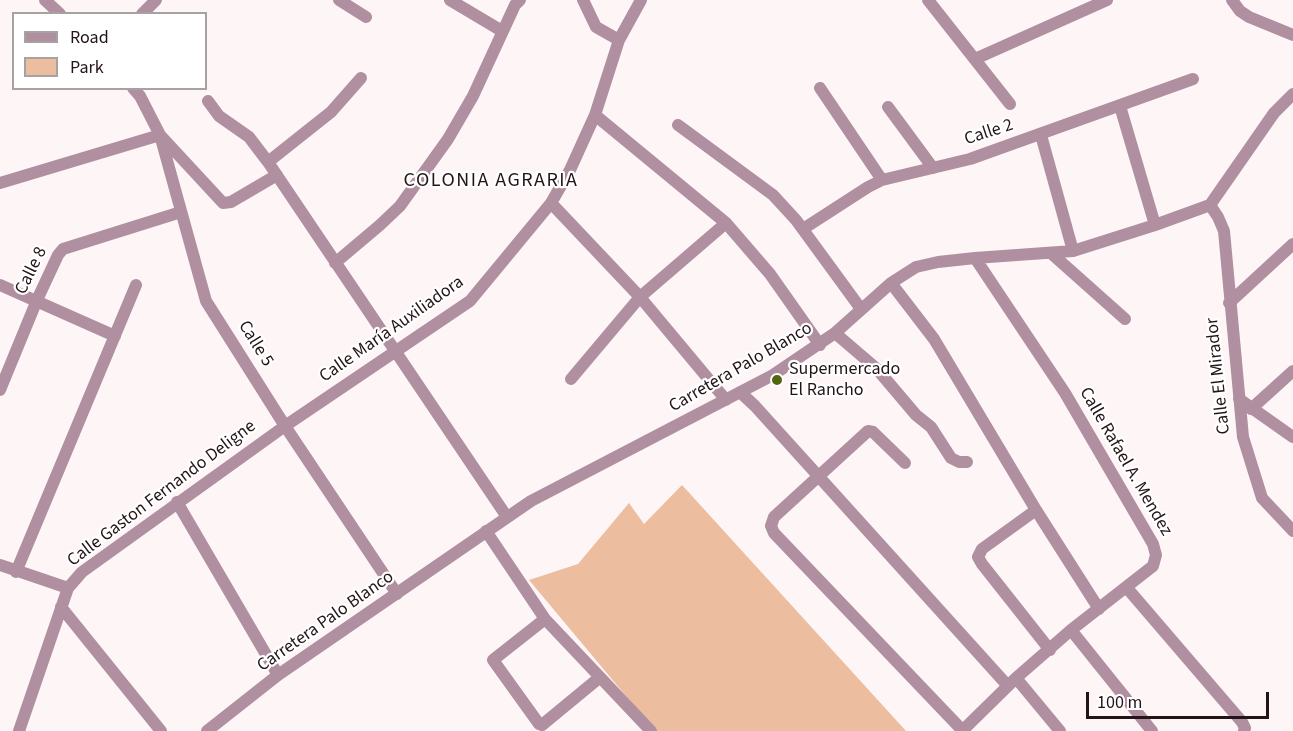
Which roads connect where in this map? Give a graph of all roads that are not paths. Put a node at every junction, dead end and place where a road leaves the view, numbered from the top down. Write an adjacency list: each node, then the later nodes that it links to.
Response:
1 (45, 0): 11 (street)
2 (156, 0): 12 (street)
3 (339, 0): 13 (street)
4 (450, 0): 14 (street)
5 (520, 0): 14 (street)
6 (583, 0): 16 (street)
7 (641, 0): 16 (street, Calle María Auxiliadora)
8 (928, 0): 17 (street)
9 (1107, 0): 17 (street)
10 (1234, 1): 15 (street)
11 (58, 12)
12 (144, 12)
13 (366, 17)
14 (502, 31): 46 (street)
15 (1293, 35)
16 (619, 40): 27 (street, Calle María Auxiliadora)
17 (975, 59): 24 (street)
18 (361, 78): 31 (street)
19 (1193, 79): 25 (street, Calle 2)
20 (820, 88): 34 (street)
21 (136, 90): 29 (street, Calle 5)
22 (1293, 94): 37 (street)
23 (208, 100): 31 (street)
24 (1010, 104)
25 (1120, 106): 30 (street, Calle 2); 40 (street)
26 (888, 107): 32 (street)
27 (595, 115): 36 (street, Calle María Auxiliadora); 39 (street)
28 (678, 125): 41 (street)
29 (160, 135): 33 (street); 35 (street); 38 (street, Calle 5)
30 (1041, 135): 32 (street, Calle 2); 43 (street)
31 (268, 162): 33 (street)
32 (933, 168): 34 (street, Calle 2)
33 (277, 175): 46 (street)
34 (882, 180): 41 (street, Calle 2)
35 (0, 183)
36 (551, 203): 50 (street); 58 (street, Calle María Auxiliadora)
37 (1210, 205): 40 (street, Carretera Palo Blanco); 52 (street, Calle El Mirador)
38 (181, 212): 51 (street, Calle 8); 66 (street, Calle 5)
39 (726, 224): 50 (street); 57 (street)
40 (1155, 225): 43 (street, Carretera Palo Blanco)
41 (803, 229): 53 (street)
42 (1293, 244): 52 (street)
43 (1073, 251): 44 (street, Carretera Palo Blanco)
44 (1052, 254): 45 (street, Carretera Palo Blanco); 54 (street)
45 (975, 258): 47 (street, Carretera Palo Blanco); 79 (street, Calle Rafael A. Mendez)
46 (334, 263): 58 (street)
47 (891, 283): 53 (street, Carretera Palo Blanco); 72 (street)
48 (0, 285): 51 (street)
49 (136, 285): 56 (street)
50 (640, 297): 60 (street); 64 (street)
51 (37, 300): 56 (street); 61 (street, Calle 8)
52 (1229, 303): 63 (street, Calle El Mirador)
53 (861, 309): 55 (street, Carretera Palo Blanco)
54 (1125, 319)
55 (836, 333): 57 (street, Carretera Palo Blanco); 68 (street)
56 (115, 336): 77 (street)
57 (820, 345): 62 (street, Carretera Palo Blanco)
58 (395, 351): 66 (street, Calle María Auxiliadora); 73 (street)
59 (1293, 371): 65 (street)
60 (571, 379)
61 (2, 382)
62 (740, 392): 64 (street, Carretera Palo Blanco); 70 (street)
63 (1239, 399): 65 (street); 75 (street, Calle El Mirador)
64 (726, 400): 73 (street, Carretera Palo Blanco)
65 (1251, 409): 67 (street)
66 (285, 426): 71 (street, Calle Gaston Fernando Deligne); 80 (street, Calle 5)
67 (1293, 438)
68 (967, 462)
69 (905, 463): 70 (street)
70 (818, 476): 88 (street); 93 (street)
71 (177, 502): 78 (street, Calle Gaston Fernando Deligne); 86 (street)
72 (1036, 510): 82 (street); 85 (street)
73 (507, 517): 74 (street, Carretera Palo Blanco)
74 (486, 531): 80 (street, Carretera Palo Blanco); 83 (street)
75 (1293, 531)
76 (0, 565): 77 (street)
77 (16, 572): 78 (street)
78 (68, 588): 81 (street, Calle Gaston Fernando Deligne)
79 (1127, 588): 82 (street, Calle Rafael A. Mendez); 96 (street)
80 (397, 594): 86 (street, Carretera Palo Blanco)
81 (61, 607): 90 (street, Calle Gaston Fernando Deligne); 91 (street)
82 (1099, 609): 84 (street, Calle Rafael A. Mendez)
83 (545, 619): 87 (street); 87 (street)
84 (1071, 630): 85 (street, Calle Rafael A. Mendez); 95 (street)
85 (1050, 650): 88 (street, Calle Rafael A. Mendez)
86 (278, 675): 92 (street, Carretera Palo Blanco)
87 (599, 678): 89 (street)
88 (1012, 682): 93 (street, Calle Rafael A. Mendez); 94 (street)
89 (645, 729)
90 (19, 731)
91 (161, 731)
92 (207, 731)
93 (962, 731)
94 (1060, 731)
95 (1152, 731)
96 (1244, 731)

